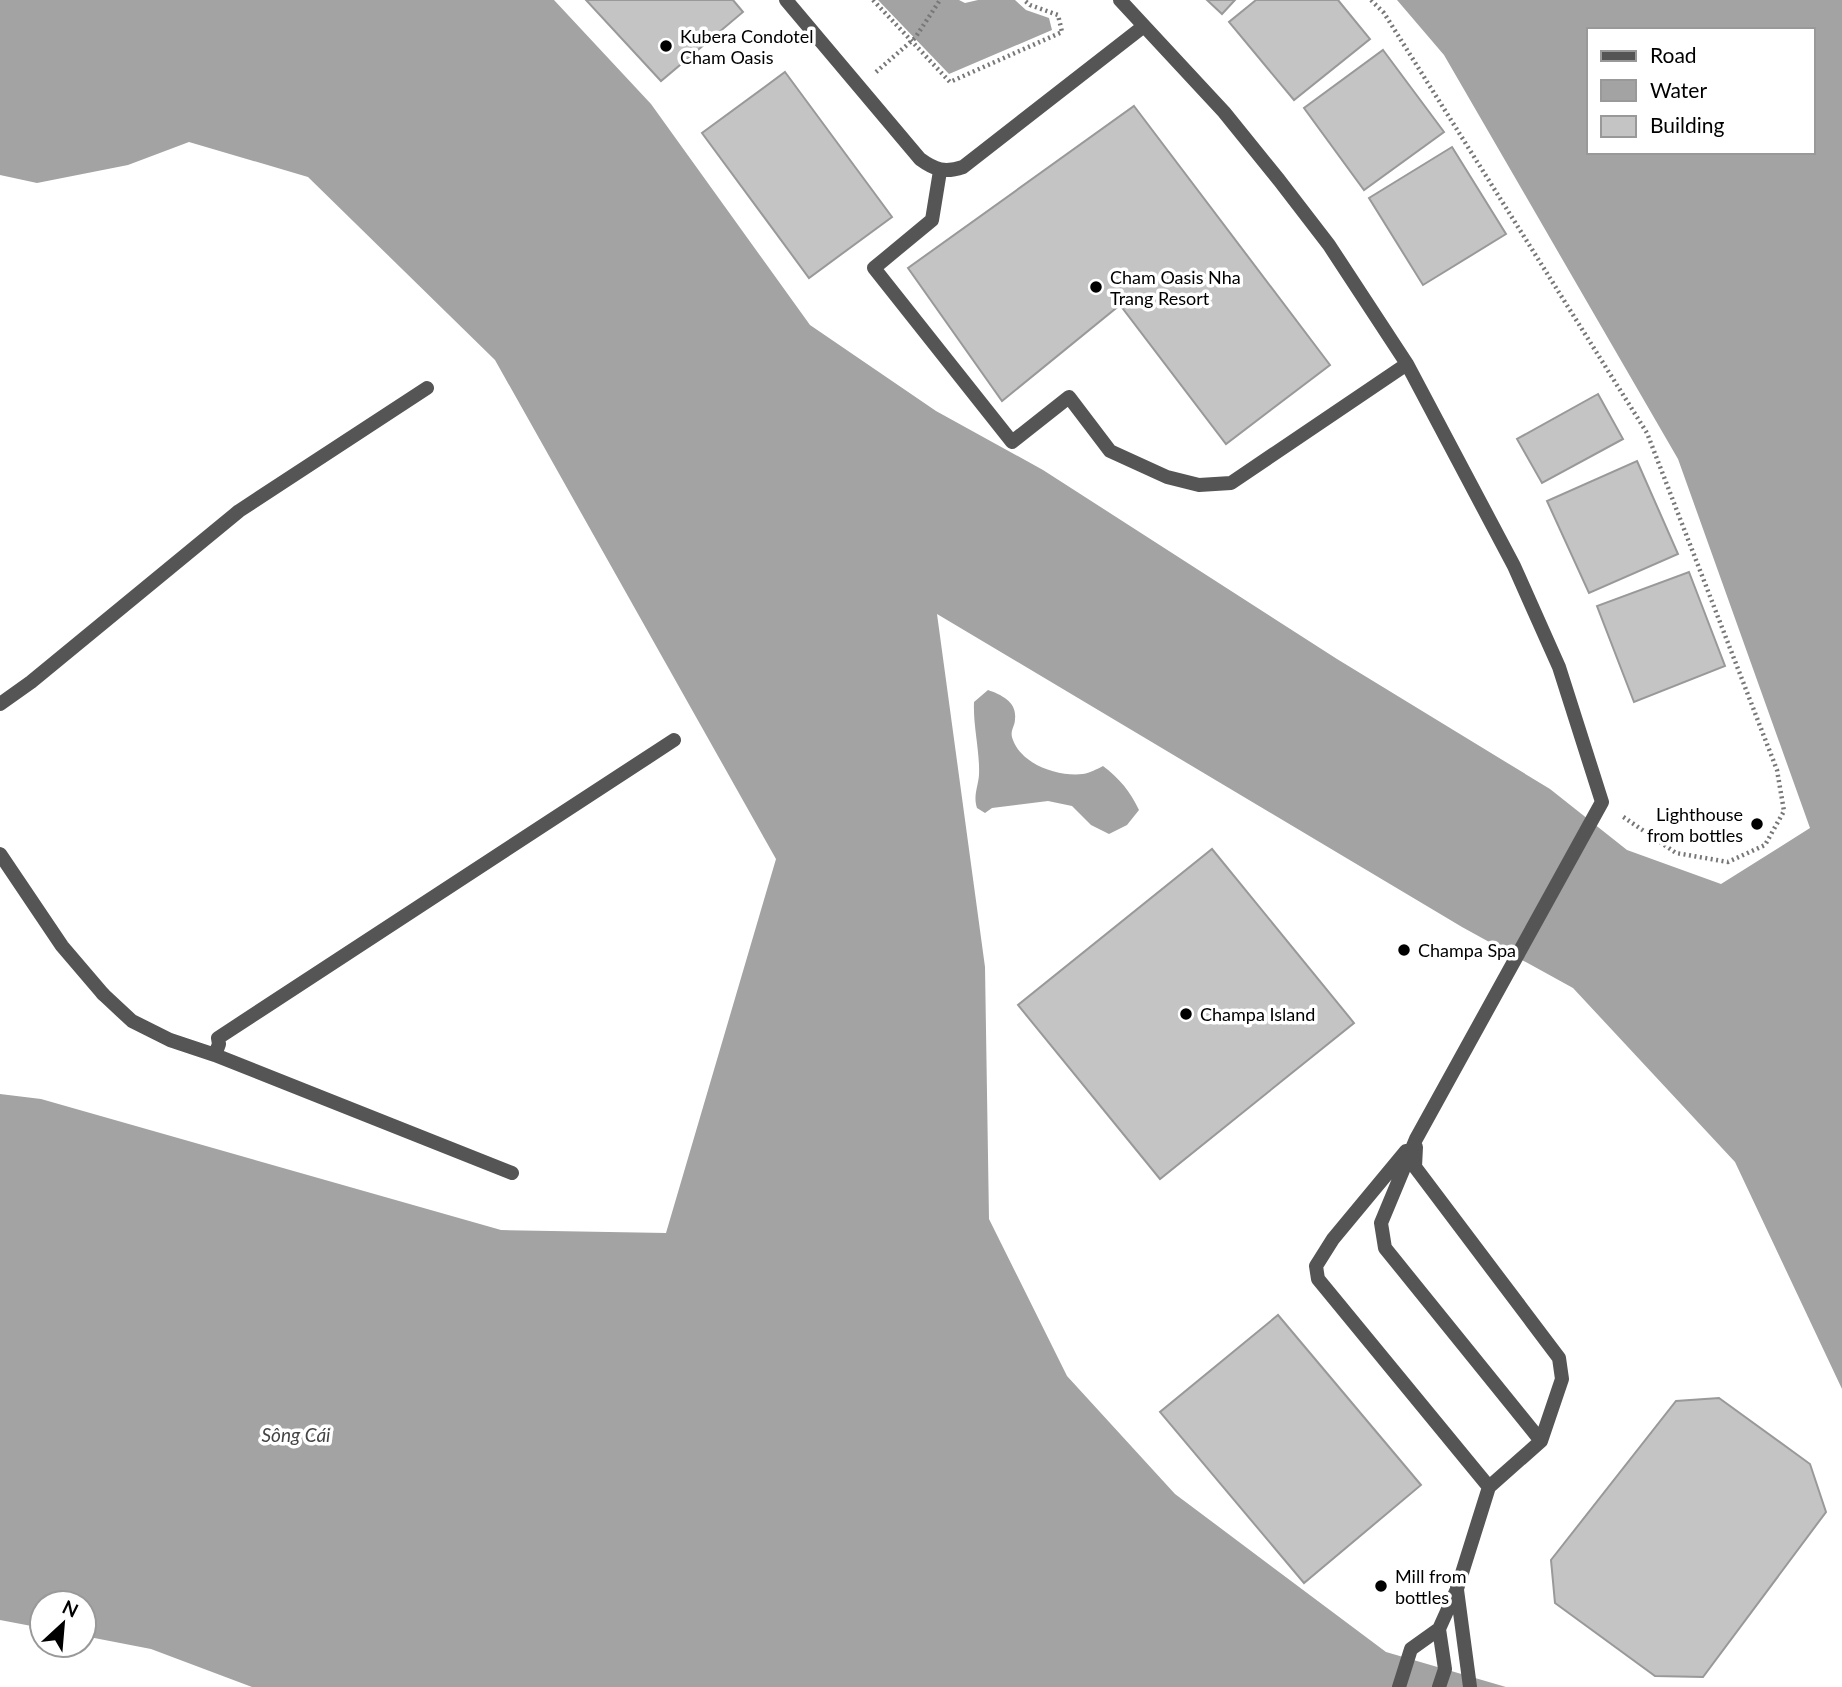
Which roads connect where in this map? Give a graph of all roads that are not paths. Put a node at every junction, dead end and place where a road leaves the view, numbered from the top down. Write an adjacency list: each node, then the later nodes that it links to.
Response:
1 (786, 0): 4 (street)
2 (1120, 0): 3 (street)
3 (1144, 26): 4 (street); 5 (street)
4 (940, 171): 5 (street)
5 (1407, 364): 11 (street)
6 (427, 388): 7 (street)
7 (0, 704)
8 (674, 740): 10 (street)
9 (0, 854): 10 (street)
10 (215, 1055): 12 (street)
11 (1416, 1139): 13 (street); 13 (street); 14 (street)
12 (512, 1173)
13 (1541, 1441): 14 (street)
14 (1489, 1487): 15 (street)
15 (1457, 1589): 16 (street); 19 (street)
16 (1439, 1629): 17 (street); 18 (street)
17 (1399, 1687)
18 (1439, 1687)
19 (1470, 1687)

